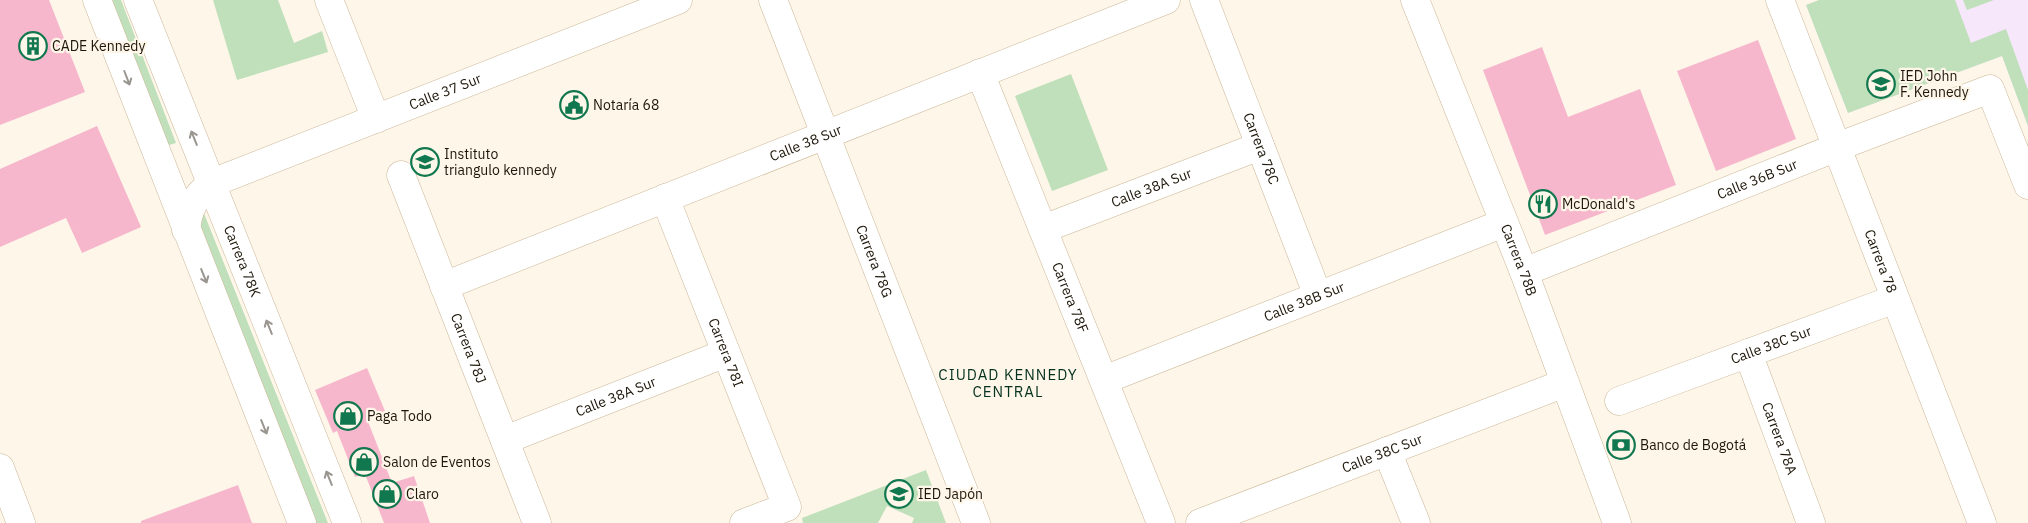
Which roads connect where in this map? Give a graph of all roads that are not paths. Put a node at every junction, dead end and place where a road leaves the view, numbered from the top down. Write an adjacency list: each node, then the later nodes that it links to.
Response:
1 (97, 0): 21 (street, one-way to 21)
2 (138, 0): 16 (street, Carrera 78K, one-way to 2)
3 (329, 0): 11 (street)
4 (773, 0): 12 (street, Carrera 78G)
5 (1166, 0): 10 (street, Calle 38 Sur)
6 (1204, 0): 13 (street, Carrera 78C)
7 (1415, 0): 19 (street, Carrera 78B)
8 (1780, 0): 14 (street, Carrera 78)
9 (664, 3): 11 (street, Calle 37 Sur)
10 (980, 73): 12 (street, Calle 38 Sur); 20 (street, Carrera 78F)
11 (376, 119): 16 (street, Calle 37 Sur)
12 (826, 135): 18 (street, Calle 38 Sur); 39 (street, Carrera 78G)
13 (1260, 146): 20 (street, Calle 38A Sur); 24 (street, Carrera 78C)
14 (1837, 147): 17 (street, Calle 36B Sur); 22 (street, Calle 36B Sur); 25 (street, Carrera 78)
15 (400, 175): 23 (street, Carrera 78J)
16 (212, 183): 21 (street); 36 (street, Carrera 78K, one-way to 16)
17 (2028, 185)
18 (665, 198): 23 (street, Calle 38 Sur); 26 (street, Carrera 78I)
19 (1504, 223): 22 (street, Carrera 78B); 24 (street, Calle 38B Sur)
20 (1043, 229): 28 (street, Carrera 78F)
21 (186, 230): 35 (street, one-way to 35)
22 (1524, 272): 29 (street, Carrera 78B)
23 (444, 286): 31 (street, Carrera 78J)
24 (1318, 296): 28 (street, Calle 38B Sur)
25 (1895, 299): 27 (street, Calle 38C Sur); 45 (street, Carrera 78)
26 (726, 353): 31 (street, Calle 38A Sur); 38 (street, Carrera 78I)
27 (1748, 353): 30 (street, Calle 38C Sur); 44 (street, Carrera 78A)
28 (1104, 380): 40 (street, Carrera 78F)
29 (1565, 383): 32 (street, Calle 38C Sur); 43 (street, Carrera 78B)
30 (1619, 401)
31 (505, 440): 37 (street, Carrera 78J)
32 (1387, 451): 41 (street, Calle 38C Sur); 42 (street)
33 (0, 468): 34 (street)
34 (22, 523)
35 (302, 523)
36 (347, 523)
37 (537, 523)
38 (744, 523)
39 (976, 523)
40 (1161, 523)
41 (1200, 523)
42 (1416, 523)
43 (1616, 523)
44 (1811, 523)
45 (1982, 523)

